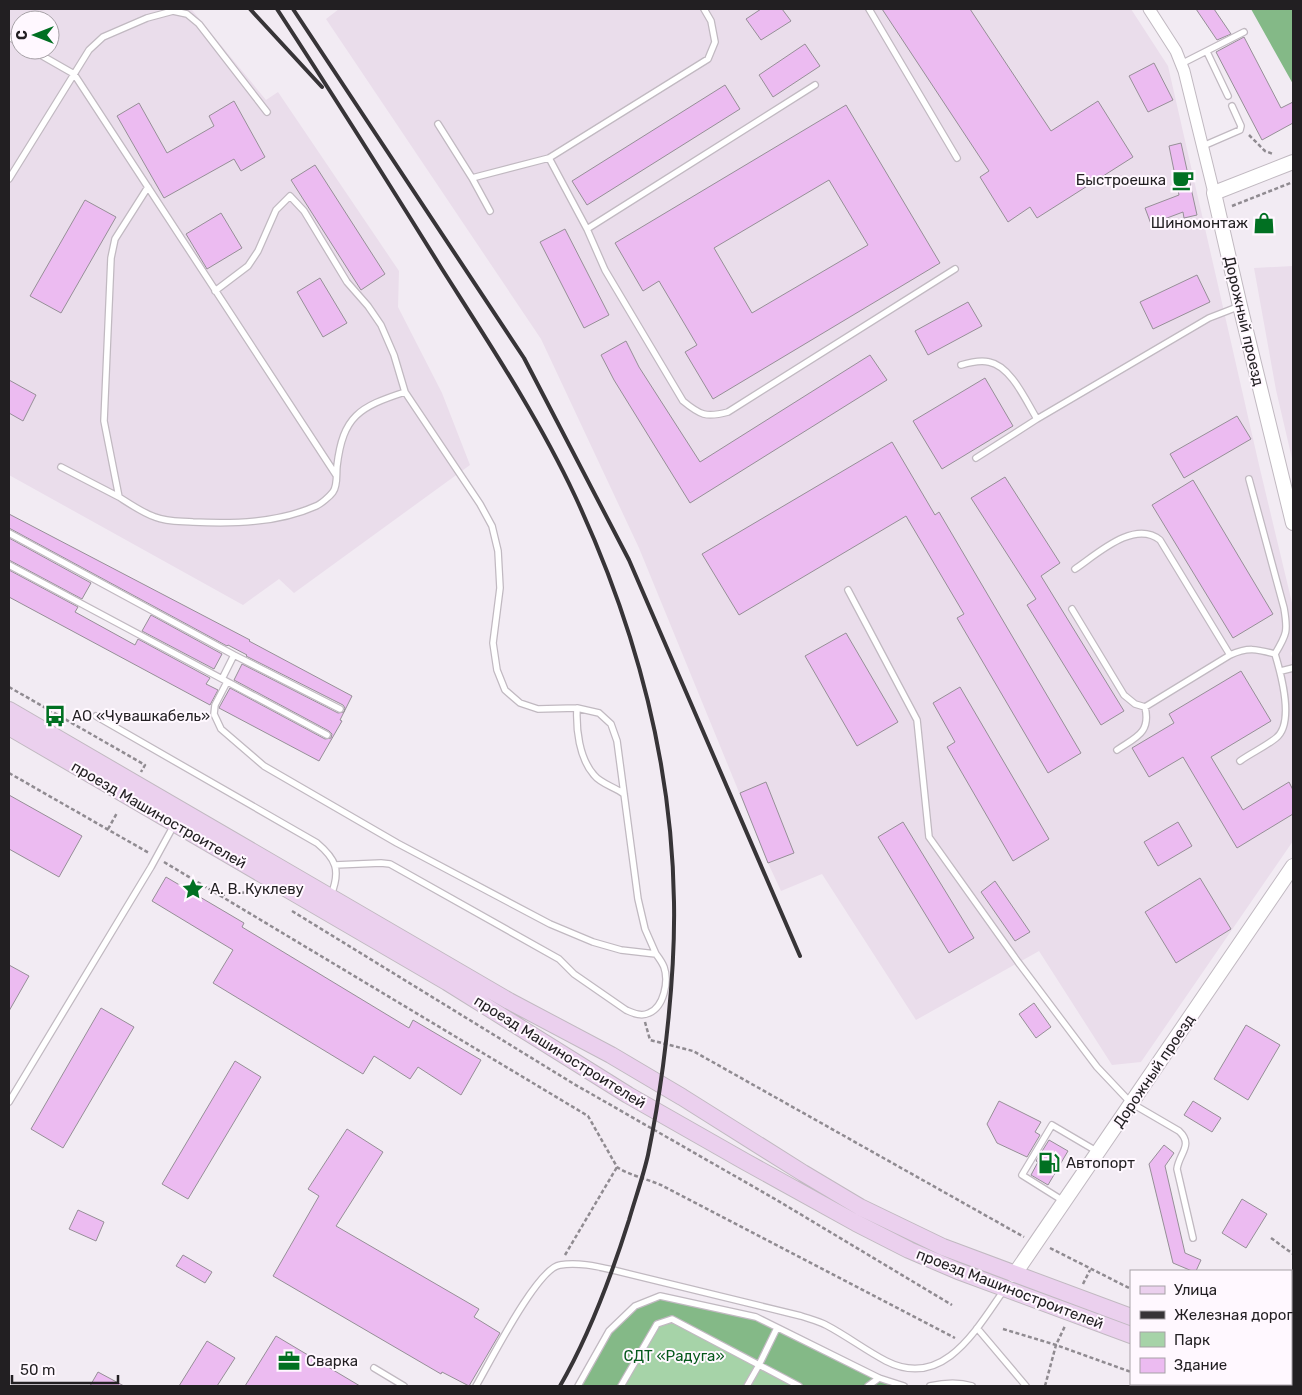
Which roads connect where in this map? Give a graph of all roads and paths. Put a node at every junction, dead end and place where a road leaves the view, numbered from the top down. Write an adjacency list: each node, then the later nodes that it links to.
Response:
1 (704, 9): 17 (lane)
2 (869, 9): 18 (lane)
3 (1149, 9): 7 (street, Дорожный проезд)
4 (1244, 32): 5 (lane)
5 (1208, 52): 7 (lane); 10 (lane)
6 (50, 60): 8 (lane)
7 (1181, 64): 15 (street, Дорожный проезд)
8 (74, 74): 12 (lane); 21 (lane); 23 (lane)
9 (815, 85): 27 (lane)
10 (1228, 96)
11 (1232, 106): 14 (lane)
12 (267, 112)
13 (438, 124): 20 (lane)
14 (1241, 126): 15 (lane); 16 (path)
15 (1203, 146): 24 (street, Дорожный проезд)
16 (1281, 153)
17 (549, 158): 20 (lane); 27 (lane)
18 (957, 158)
19 (1293, 162): 24 (street)
20 (472, 178): 26 (lane)
21 (9, 179)
22 (1293, 182): 25 (path)
23 (148, 187): 29 (lane); 38 (lane)
24 (1214, 193): 25 (street, Дорожный проезд)
25 (1218, 210): 30 (street, Дорожный проезд)
26 (490, 211)
27 (587, 228): 28 (lane)
28 (955, 269)
29 (215, 291): 32 (lane); 36 (lane)
30 (1240, 306): 33 (lane); 39 (street, Дорожный проезд)
31 (962, 364): 33 (lane)
32 (405, 392): 36 (lane); 53 (lane)
33 (1037, 419): 34 (lane)
34 (976, 458)
35 (61, 467): 38 (lane)
36 (336, 475): 38 (lane)
37 (1249, 479): 45 (lane)
38 (119, 497)
39 (1293, 520)
40 (9, 533): 46 (lane)
41 (9, 565): 50 (lane)
42 (1076, 569): 47 (lane)
43 (848, 590): 74 (lane)
44 (1072, 609): 52 (lane)
45 (1275, 654): 47 (lane); 49 (lane)
46 (234, 655): 50 (lane); 55 (lane)
47 (1230, 655): 52 (lane)
48 (1293, 668): 49 (lane)
49 (1281, 671): 60 (lane)
50 (224, 680): 58 (lane); 71 (lane)
51 (9, 687): 62 (path)
52 (1145, 707): 59 (lane)
53 (577, 708): 63 (lane); 63 (lane)
54 (9, 710): 65 (main road, проезд Машиностроителей)
55 (340, 710)
56 (96, 716): 68 (lane)
57 (9, 727): 65 (main road, проезд Машиностроителей)
58 (327, 735)
59 (1117, 750)
60 (1240, 760)
61 (9, 773): 66 (path)
62 (138, 777)
63 (624, 794): 71 (lane)
64 (117, 814): 66 (path)
65 (177, 817): 67 (lane); 70 (main road, проезд Машиностроителей)
66 (108, 829): 67 (path)
67 (157, 858): 73 (lane); 76 (path)
68 (335, 865): 70 (lane); 72 (lane)
69 (1293, 866): 74 (street, Дорожный проезд)
70 (326, 903): 85 (main road, проезд Машиностроителей); 86 (main road, проезд Машиностроителей)
71 (656, 954): 72 (lane)
72 (643, 1015): 78 (path)
73 (9, 1102)
74 (1132, 1103): 75 (street, Дорожный проезд); 79 (lane)
75 (1098, 1152): 77 (street, Дорожный проезд); 77 (lane)
76 (617, 1167): 83 (path); 95 (path)
77 (1065, 1202): 85 (street, Дорожный проезд)
78 (1026, 1238)
79 (1194, 1238)
80 (1271, 1238): 82 (path)
81 (1055, 1250): 84 (path)
82 (1293, 1254)
83 (559, 1264): 95 (lane); 102 (lane)
84 (1090, 1270): 87 (path); 88 (path)
85 (1014, 1275): 86 (main road); 89 (main road, проезд Машиностроителей)
86 (1005, 1289): 92 (lane); 94 (main road, проезд Машиностроителей)
87 (1130, 1289)
88 (1081, 1290)
89 (1130, 1317)
90 (1065, 1325): 96 (path)
91 (777, 1328): 97 (lane); 100 (lane); 103 (lane)
92 (977, 1328): 95 (lane); 111 (lane)
93 (1003, 1329): 96 (path)
94 (1130, 1335)
95 (965, 1343)
96 (1056, 1345): 99 (path); 112 (path)
97 (759, 1365): 104 (lane); 105 (lane); 106 (lane)
98 (374, 1368): 101 (lane)
99 (1130, 1372)
100 (879, 1378): 107 (lane); 108 (lane)
101 (404, 1386)
102 (476, 1386)
103 (578, 1386)
104 (621, 1386)
105 (747, 1386)
106 (799, 1386)
107 (868, 1386)
108 (904, 1386)
109 (930, 1386): 110 (lane)
110 (972, 1386)
111 (1026, 1386)
112 (1045, 1386)

